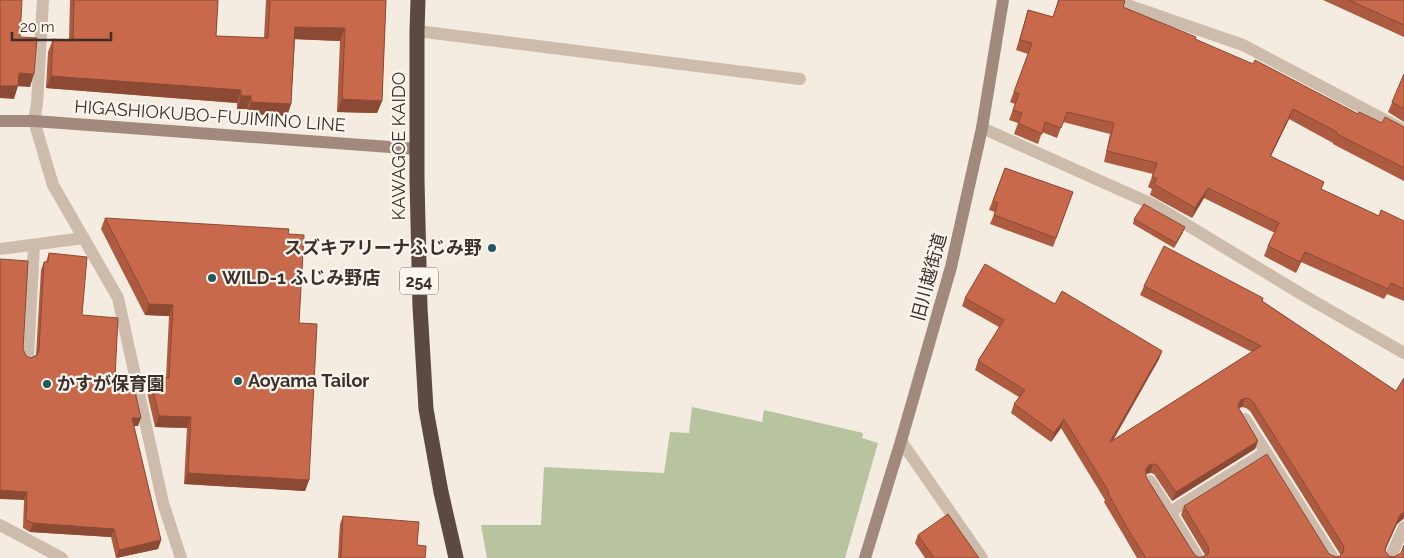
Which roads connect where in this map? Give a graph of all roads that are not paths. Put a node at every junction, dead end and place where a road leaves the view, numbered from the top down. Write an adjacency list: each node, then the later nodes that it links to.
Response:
1 (43, 0): 7 (street)
2 (418, 0): 5 (highway, KAWAGOE KAIDO / 254)
3 (1003, 0): 9 (street, 旧川越街道)
4 (1113, 0): 10 (street)
5 (417, 32): 6 (street); 11 (highway, KAWAGOE KAIDO / 254)
6 (800, 79)
7 (34, 120): 8 (street, HIGASHIOKUBO-FUJIMINO LINE); 11 (street, HIGASHIOKUBO-FUJIMINO LINE); 12 (street)
8 (0, 121)
9 (982, 128): 15 (street); 18 (street, 旧川越街道)
10 (1404, 130)
11 (418, 149): 26 (highway, KAWAGOE KAIDO / 254)
12 (84, 238): 13 (street); 25 (street)
13 (34, 245): 14 (street); 16 (street)
14 (0, 249)
15 (1404, 352)
16 (28, 358)
17 (1242, 415): 19 (street)
18 (901, 441): 27 (street, 旧川越街道); 28 (street)
19 (1266, 452): 21 (street); 30 (street)
20 (1150, 481): 21 (street)
21 (1170, 512): 29 (street)
22 (0, 525): 24 (street)
23 (1404, 527): 31 (street)
24 (62, 558)
25 (181, 558)
26 (456, 558)
27 (865, 558)
28 (982, 558)
29 (1198, 558)
30 (1333, 558)
31 (1391, 558)

